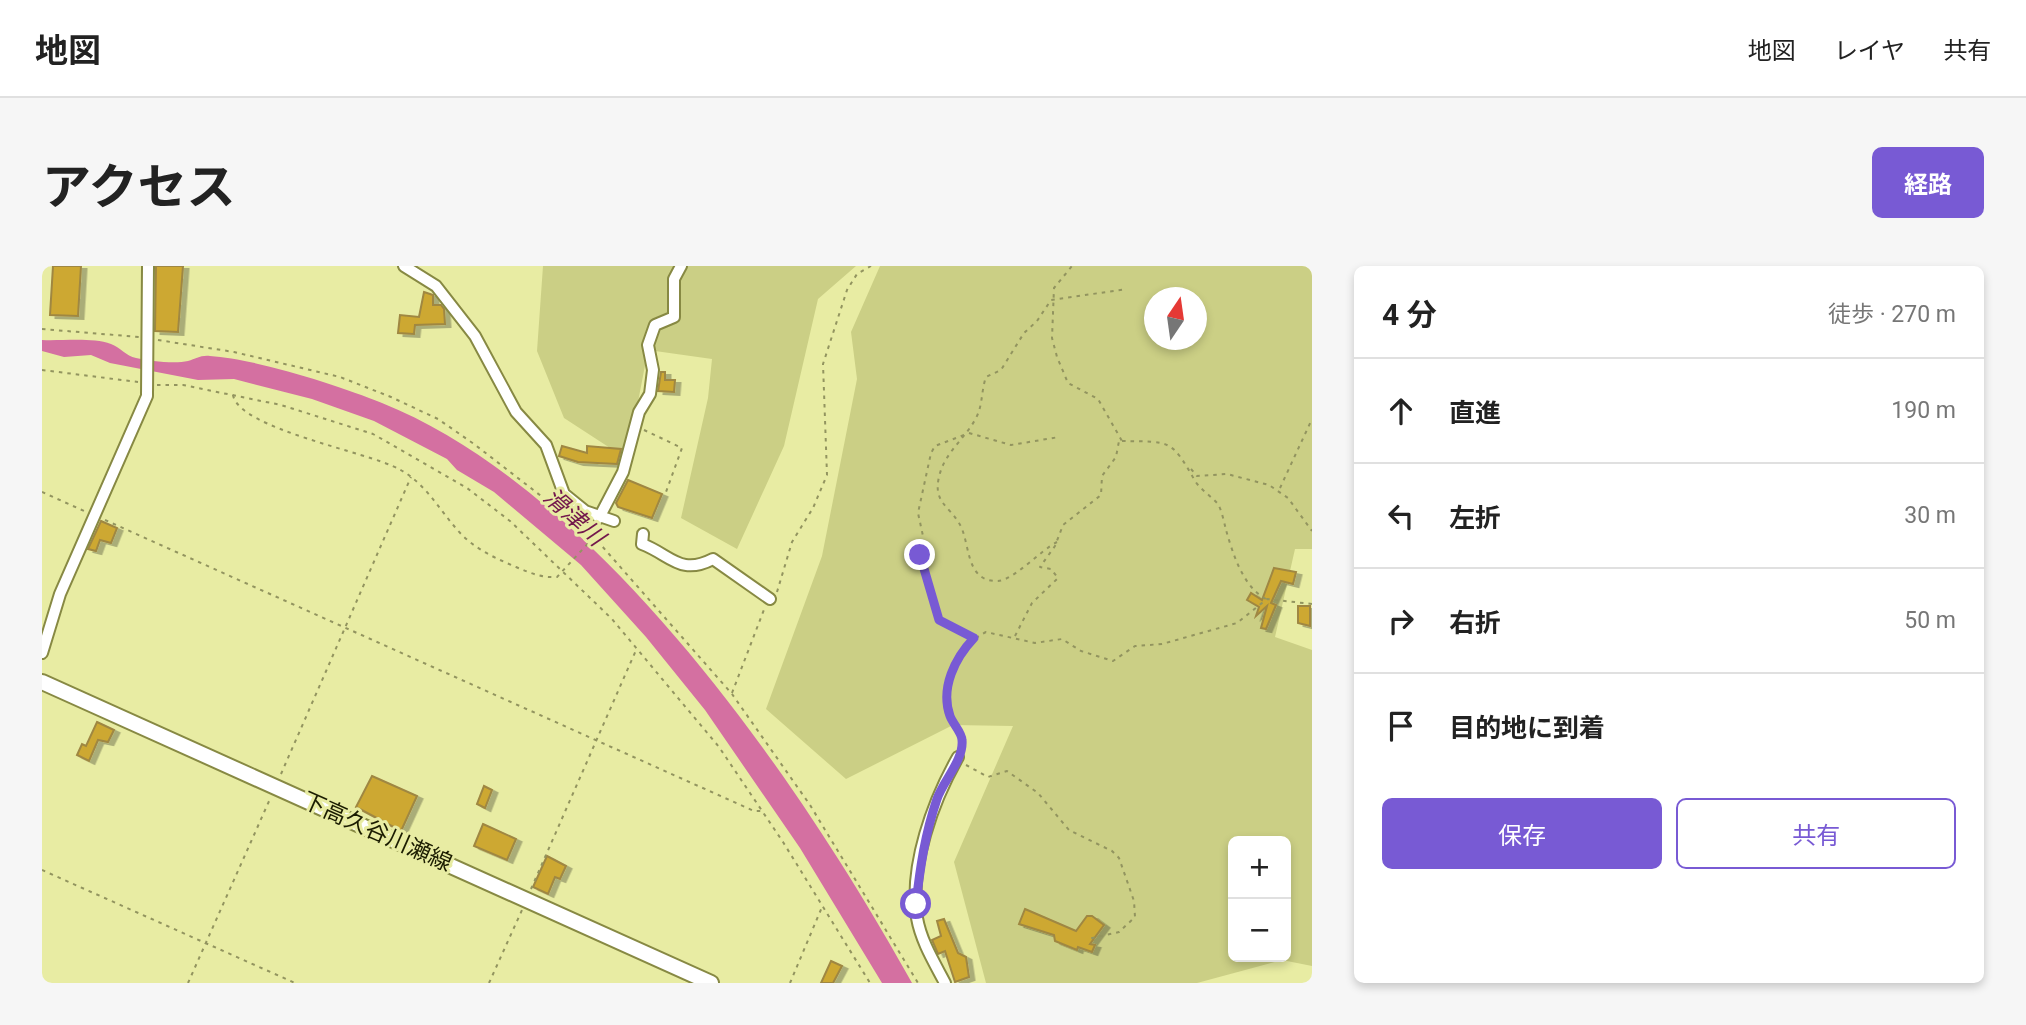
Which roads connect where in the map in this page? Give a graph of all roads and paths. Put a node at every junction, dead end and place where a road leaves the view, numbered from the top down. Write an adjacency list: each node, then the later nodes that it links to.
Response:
1 (148, 266): 9 (street)
2 (404, 266): 24 (street)
3 (681, 266): 14 (street)
4 (871, 266): 31 (path)
5 (1072, 266): 7 (path)
6 (1127, 289): 7 (path)
7 (1055, 300): 15 (path); 17 (path)
8 (42, 329): 9 (path)
9 (148, 340): 11 (street); 28 (path)
10 (42, 370): 11 (path)
11 (148, 383): 12 (path); 23 (street)
12 (233, 394): 19 (path); 30 (path)
13 (1312, 419): 20 (path)
14 (635, 431): 22 (path); 24 (street)
15 (966, 434): 16 (path); 29 (path); 36 (path)
16 (1059, 436)
17 (1122, 441): 18 (path); 29 (path)
18 (1190, 469): 20 (path); 32 (path)
19 (411, 477): 30 (path); 34 (path)
20 (1279, 490): 26 (path)
21 (42, 492): 23 (path)
22 (666, 492)
23 (94, 516): 34 (path); 38 (street)
24 (599, 518): 25 (street); 28 (path)
25 (614, 521)
26 (1312, 531)
27 (643, 534): 31 (street)
28 (593, 538): 30 (path); 40 (path)
29 (1057, 542): 35 (path)
30 (563, 572): 37 (path)
31 (770, 599): 40 (path)
32 (1267, 599): 33 (path); 35 (path)
33 (1312, 604)
34 (348, 627): 41 (path); 43 (path)
35 (1014, 637): 36 (path)
36 (974, 638): 42 (path)
37 (637, 647): 41 (path); 44 (path)
38 (42, 653)
39 (42, 682): 43 (main road, 下高久谷川瀬線)
40 (732, 694): 56 (path)
41 (596, 740): 44 (path); 46 (path)
42 (958, 757): 48 (path); 57 (street)
43 (276, 786): 46 (main road, 下高久谷川瀬線); 49 (path)
44 (763, 811): 47 (path)
45 (42, 870): 49 (path)
46 (527, 900): 52 (path); 53 (main road, 下高久谷川瀬線)
47 (822, 906): 54 (path); 55 (path)
48 (1088, 939)
49 (206, 943): 50 (path); 51 (path)
50 (188, 983)
51 (295, 983)
52 (489, 983)
53 (711, 983)
54 (790, 983)
55 (870, 983)
56 (918, 983)
57 (945, 983)

